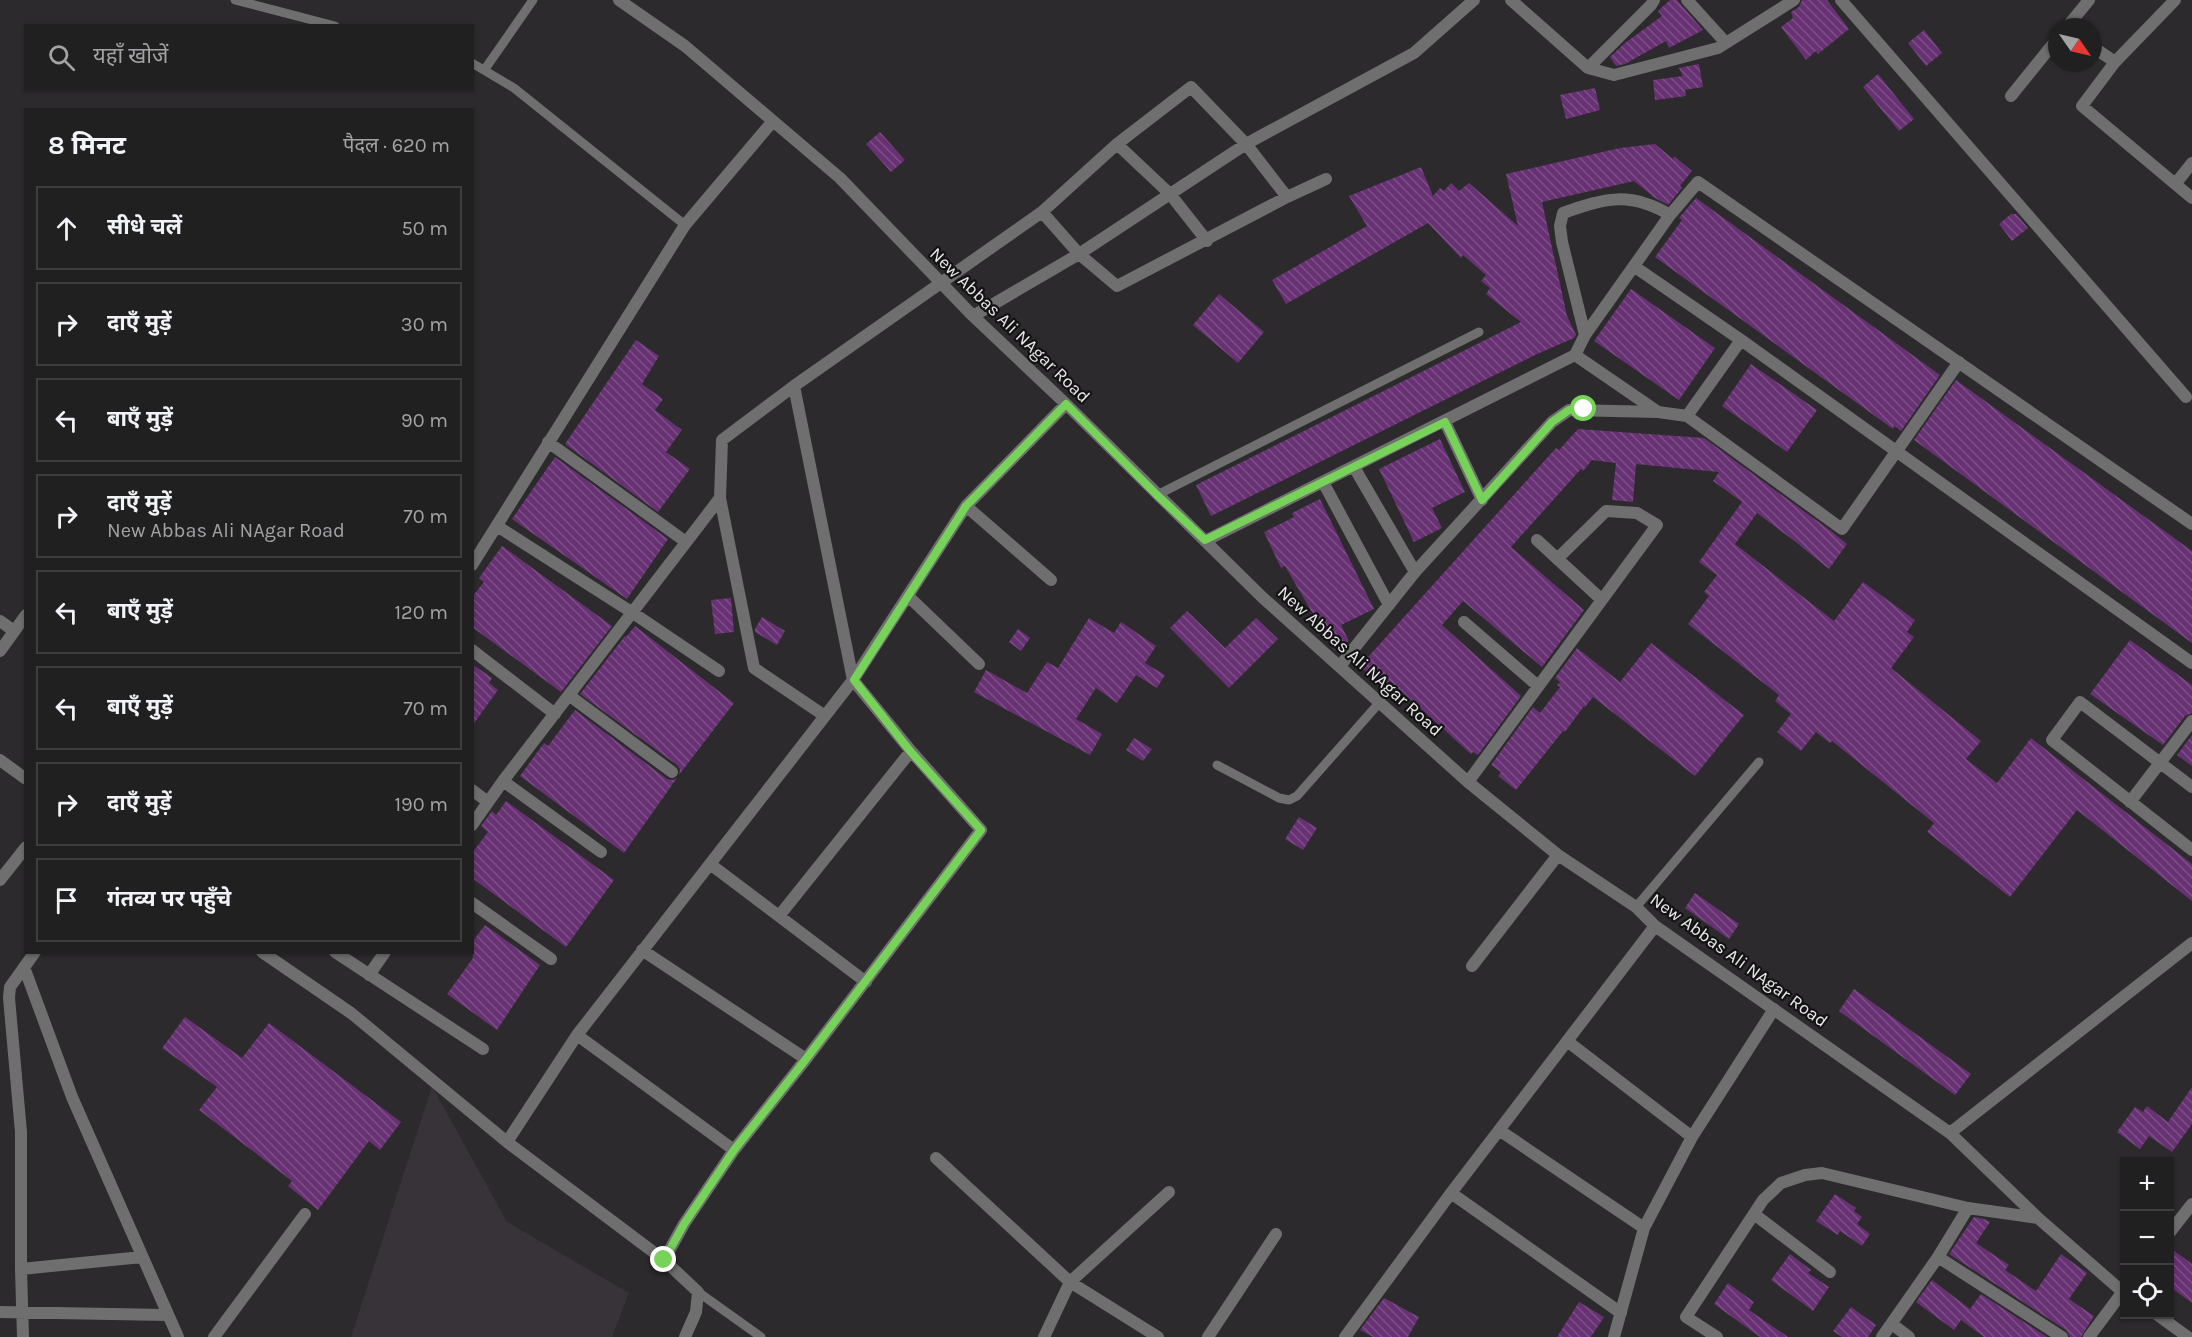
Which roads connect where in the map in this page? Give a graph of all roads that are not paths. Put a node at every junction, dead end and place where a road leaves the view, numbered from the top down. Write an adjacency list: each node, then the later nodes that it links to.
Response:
1 (235, 0): 13 (lane)
2 (533, 0): 20 (lane)
3 (619, 0): 22 (street, New Abbas Ali NAgar Road)
4 (1474, 0): 24 (street)
5 (1511, 0): 19 (street)
6 (1654, 0): 19 (street)
7 (1687, 0): 14 (street)
8 (1794, 0): 14 (street)
9 (1841, 0): 45 (street)
10 (2089, 0): 12 (street)
11 (2175, 0): 17 (street)
12 (2074, 18)
13 (327, 24)
14 (1726, 43): 19 (street)
15 (2048, 50): 21 (street)
16 (2102, 53): 17 (street)
17 (2115, 62): 27 (street)
18 (474, 64): 20 (lane)
19 (1588, 68)
20 (484, 69): 33 (lane)
21 (2011, 96)
22 (773, 121): 33 (street); 37 (street, New Abbas Ali NAgar Road)
23 (1117, 144): 24 (street); 28 (street); 31 (street)
24 (1246, 144): 28 (street); 29 (street)
25 (2192, 163): 27 (street)
26 (1326, 179): 29 (street)
27 (2176, 183): 30 (street)
28 (1170, 194): 34 (street); 35 (street)
29 (1287, 196): 34 (street)
30 (2192, 198)
31 (1042, 212): 35 (street); 37 (street)
32 (1670, 215): 36 (street); 40 (street); 43 (street)
33 (685, 225): 50 (street)
34 (1207, 241): 35 (street)
35 (1079, 254): 38 (street)
36 (1635, 267): 40 (street); 41 (street)
37 (941, 284): 38 (street, New Abbas Ali NAgar Road); 44 (street)
38 (973, 316): 46 (street, New Abbas Ali NAgar Road)
39 (1479, 332): 54 (lane)
40 (1585, 335): 42 (street)
41 (1741, 340): 48 (street); 51 (street)
42 (1575, 355): 47 (street); 49 (street)
43 (1959, 362): 51 (street); 58 (street)
44 (794, 386): 55 (street); 81 (street)
45 (2186, 397)
46 (1066, 404): 54 (street, New Abbas Ali NAgar Road); 57 (street)
47 (1658, 412): 48 (street); 56 (street)
48 (1687, 416): 51 (street)
49 (1445, 422): 52 (street); 56 (street)
50 (548, 442): 59 (street); 62 (street)
51 (1897, 451): 77 (street)
52 (1354, 467): 53 (street); 65 (street)
53 (1323, 482): 60 (street); 69 (street)
54 (1157, 495): 60 (street, New Abbas Ali NAgar Road)
55 (720, 498): 62 (street); 86 (street)
56 (1482, 500): 65 (street)
57 (966, 506): 66 (street); 67 (street)
58 (2192, 524)
59 (497, 526): 64 (street); 70 (street)
60 (1205, 540): 79 (street, New Abbas Ali NAgar Road)
61 (1537, 540): 63 (street)
62 (686, 542): 70 (street)
63 (1557, 558): 68 (street); 68 (street)
64 (474, 562)
65 (1415, 572): 69 (street)
66 (1051, 580)
67 (908, 596): 78 (street); 81 (street)
68 (1602, 600): 82 (street)
69 (1389, 605): 79 (street)
70 (633, 613): 80 (street); 83 (street)
71 (24, 618): 74 (street)
72 (0, 621): 74 (street)
73 (1464, 622): 82 (street)
74 (14, 631): 75 (street)
75 (0, 651)
76 (474, 652): 85 (street)
77 (2192, 663)
78 (980, 664)
79 (1340, 666): 84 (street, New Abbas Ali NAgar Road)
80 (719, 671)
81 (854, 680): 86 (street); 88 (street)
82 (1538, 686): 96 (street)
83 (570, 696): 85 (street); 93 (street)
84 (1380, 702): 92 (lane); 96 (street, New Abbas Ali NAgar Road)
85 (555, 714): 95 (street)
86 (825, 716): 106 (street)
87 (2192, 721): 91 (street)
88 (910, 751): 110 (street); 122 (street)
89 (0, 760): 94 (street)
90 (1759, 762): 109 (lane)
91 (2160, 763): 97 (street); 100 (street); 100 (street)
92 (1217, 765)
93 (672, 772)
94 (24, 777)
95 (503, 781): 99 (street); 104 (street)
96 (1468, 782): 105 (street, New Abbas Ali NAgar Road)
97 (2192, 787)
98 (474, 792): 99 (street)
99 (488, 802): 101 (street)
100 (2130, 802): 103 (street)
101 (474, 822)
102 (24, 850): 107 (street)
103 (2192, 850)
104 (601, 852)
105 (1558, 855): 109 (street, New Abbas Ali NAgar Road); 119 (street)
106 (710, 864): 110 (street); 113 (street)
107 (0, 880)
108 (474, 904): 118 (street)
109 (1636, 907): 111 (street, New Abbas Ali NAgar Road)
110 (779, 916): 122 (street)
111 (1655, 926): 123 (street, New Abbas Ali NAgar Road); 125 (street)
112 (2192, 943): 129 (street)
113 (642, 950): 124 (street); 127 (street)
114 (34, 954): 120 (street)
115 (265, 954): 131 (street)
116 (338, 954): 121 (street)
117 (384, 954): 121 (street)
118 (551, 959)
119 (1472, 966)
120 (24, 967): 144 (street); 147 (street)
121 (369, 975): 126 (street)
122 (866, 982): 127 (street)
123 (1774, 1009): 129 (street, New Abbas Ali NAgar Road); 130 (street)
124 (577, 1035): 131 (street); 132 (street)
125 (1567, 1041): 128 (street); 130 (street)
126 (483, 1049)
127 (806, 1059): 132 (street)
128 (1499, 1130): 135 (street); 142 (street)
129 (1950, 1133): 140 (street, New Abbas Ali NAgar Road)
130 (1692, 1137): 142 (street)
131 (507, 1142): 146 (street)
132 (734, 1150): 146 (street)
133 (936, 1158): 149 (street)
134 (1169, 1192): 149 (street)
135 (1451, 1193): 155 (street); 167 (street)
136 (2192, 1204): 141 (street)
137 (1968, 1208): 139 (street); 140 (street); 145 (street)
138 (305, 1214): 162 (street)
139 (1754, 1214): 148 (street); 169 (street)
140 (2038, 1218): 150 (street, New Abbas Ali NAgar Road)
141 (2174, 1226)
142 (1644, 1228): 155 (street)
143 (1276, 1234): 166 (street)
144 (142, 1257): 147 (street); 156 (street)
145 (1938, 1257): 158 (street); 172 (street)
146 (664, 1260): 151 (street)
147 (21, 1269): 154 (street)
148 (1830, 1272)
149 (1070, 1282): 164 (street); 165 (street)
150 (2120, 1289)
151 (698, 1292): 159 (street); 163 (lane)
152 (2120, 1297): 173 (street)
153 (0, 1312): 154 (street)
154 (22, 1313): 156 (street); 160 (street)
155 (1621, 1314): 168 (street)
156 (167, 1315): 161 (street)
157 (2163, 1319): 174 (street)
158 (1892, 1324): 170 (street); 171 (street)
159 (688, 1333)
160 (23, 1337)
161 (178, 1337)
162 (214, 1337)
163 (761, 1337)
164 (1044, 1337)
165 (1158, 1337)
166 (1208, 1337)
167 (1345, 1337)
168 (1614, 1337)
169 (1717, 1337)
170 (1882, 1337)
171 (1909, 1337)
172 (2062, 1337)
173 (2089, 1337)
174 (2188, 1337)

